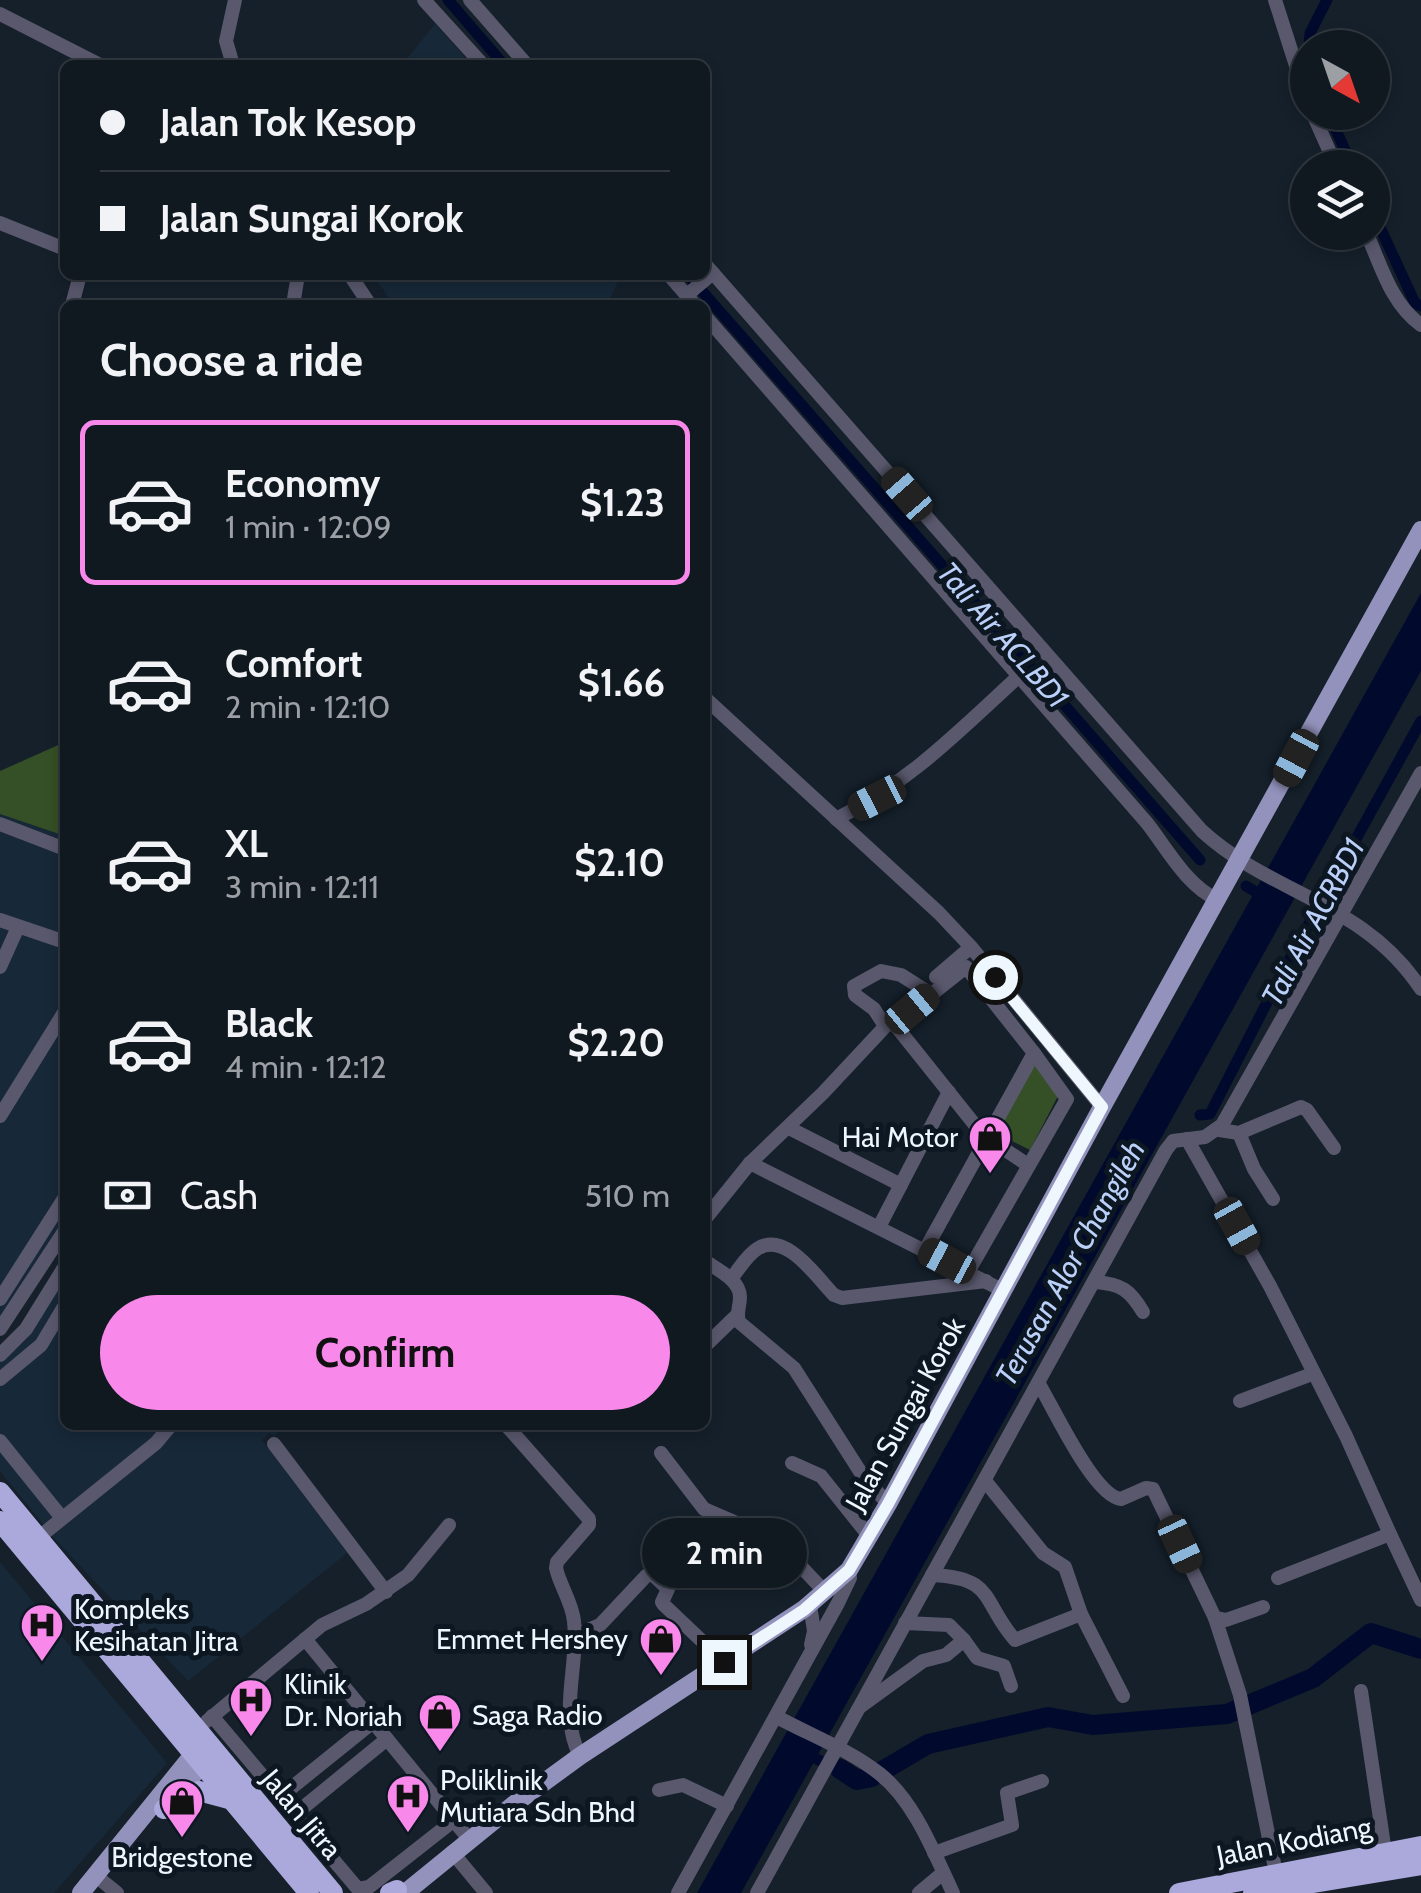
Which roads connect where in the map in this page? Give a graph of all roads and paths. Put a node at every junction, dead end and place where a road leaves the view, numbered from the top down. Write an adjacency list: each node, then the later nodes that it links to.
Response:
1 (235, 0): 8 (street)
2 (424, 0): 9 (street)
3 (470, 0): 10 (street)
4 (1275, 0): 6 (street)
5 (0, 14): 7 (street)
6 (1290, 46)
7 (90, 60)
8 (232, 60)
9 (478, 60)
10 (522, 60)
11 (0, 223): 12 (street)
12 (60, 247)
13 (1374, 250): 16 (street)
14 (700, 284): 24 (street)
15 (710, 322): 18 (street)
16 (1421, 324)
17 (1421, 530): 24 (main road, Jalan Sungai Korok)
18 (1019, 676): 21 (street); 25 (street)
19 (710, 703): 21 (street)
20 (1421, 773): 26 (street)
21 (836, 819): 30 (street)
22 (0, 824): 23 (street)
23 (60, 847)
24 (1246, 862): 25 (main road, Jalan Sungai Korok); 26 (street)
25 (1218, 900): 38 (main road, Jalan Sungai Korok)
26 (1338, 912): 33 (street); 41 (street)
27 (0, 920): 28 (street)
28 (18, 928): 29 (street); 31 (street)
29 (60, 941)
30 (971, 947): 32 (street); 38 (street)
31 (0, 967)
32 (923, 988): 35 (street); 35 (street)
33 (1421, 989)
34 (60, 1019): 39 (street)
35 (890, 1023): 36 (street); 37 (street); 40 (street)
36 (1034, 1053): 43 (street); 47 (street)
37 (949, 1092): 43 (street); 48 (street)
38 (1102, 1107): 61 (main road, Jalan Sungai Korok)
39 (0, 1116)
40 (788, 1128): 46 (street); 48 (street)
41 (1219, 1130): 42 (street); 44 (street)
42 (1239, 1133): 45 (street); 49 (street)
43 (988, 1139): 47 (street); 54 (street)
44 (1187, 1139): 60 (street); 69 (street)
45 (1334, 1148)
46 (750, 1164): 51 (street); 52 (street)
47 (1028, 1165): 56 (street)
48 (901, 1186): 52 (street)
49 (1272, 1199)
50 (60, 1205): 62 (street)
51 (710, 1214)
52 (879, 1227): 54 (street)
53 (60, 1238): 66 (street)
54 (926, 1250): 56 (street)
55 (710, 1264): 58 (street)
56 (968, 1272): 59 (street)
57 (60, 1274): 68 (street)
58 (731, 1279): 59 (street); 65 (street)
59 (986, 1281): 61 (street)
60 (1096, 1282): 63 (street); 71 (street)
61 (1004, 1291): 81 (main road, Jalan Sungai Korok)
62 (0, 1300)
63 (1142, 1312)
64 (60, 1314): 70 (street)
65 (736, 1316): 67 (street); 81 (street)
66 (0, 1328)
67 (710, 1341)
68 (0, 1355)
69 (1312, 1374): 72 (street); 85 (street)
70 (0, 1380)
71 (1039, 1384): 79 (street); 96 (street)
72 (1240, 1401)
73 (167, 1430): 82 (street)
74 (510, 1430): 98 (street)
75 (0, 1441): 82 (street)
76 (274, 1444): 91 (street)
77 (661, 1454): 92 (street)
78 (792, 1463): 86 (street)
79 (986, 1482): 89 (street); 95 (street)
80 (0, 1492): 87 (highway, Jalan Jitra)
81 (888, 1504): 86 (main road, Jalan Sungai Korok)
82 (62, 1518): 87 (street)
83 (0, 1521): 110 (highway, Jalan Jitra)
84 (449, 1525): 91 (street)
85 (1390, 1534): 90 (street); 93 (street)
86 (869, 1536): 88 (main road, Jalan Sungai Korok)
87 (38, 1538): 110 (highway, Jalan Jitra)
88 (849, 1570): 92 (main road, Jalan Sungai Korok); 101 (street)
89 (932, 1575): 95 (street); 97 (street)
90 (1278, 1578)
91 (386, 1592): 99 (street)
92 (818, 1598): 101 (street); 102 (main road, Jalan Sungai Korok)
93 (1421, 1600)
94 (1263, 1607): 96 (street)
95 (1081, 1614): 105 (street)
96 (1215, 1618): 129 (street)
97 (905, 1623): 100 (street); 106 (street)
98 (574, 1636): 102 (street); 112 (street)
99 (305, 1639): 108 (street); 110 (street)
100 (964, 1640): 103 (street); 106 (street)
101 (809, 1656): 107 (street)
102 (724, 1662): 112 (main road, Jalan Sungai Korok)
103 (1010, 1686)
104 (1362, 1691): 124 (street)
105 (1122, 1696)
106 (856, 1710): 111 (street)
107 (782, 1720): 111 (street); 117 (street)
108 (374, 1722): 109 (street); 115 (street)
109 (387, 1739): 119 (street); 120 (street)
110 (203, 1743): 115 (street); 116 (highway, Jalan Jitra); 118 (main road); 121 (main road); 135 (highway, Jalan Jitra)
111 (832, 1750): 125 (street); 138 (street)
112 (580, 1756): 122 (main road, Jalan Sungai Korok)
113 (1042, 1781): 125 (street)
114 (660, 1790): 117 (street)
115 (280, 1798): 119 (street)
116 (231, 1800): 118 (highway); 134 (highway, Jalan Jitra)
117 (727, 1806): 137 (street)
118 (164, 1810): 121 (main road)
119 (294, 1815): 120 (street)
120 (453, 1820): 122 (street)
121 (130, 1837): 130 (main road)
122 (469, 1839): 126 (main road, Jalan Sungai Korok)
123 (1421, 1846): 124 (highway, Jalan Kodiang)
124 (1385, 1852): 129 (highway, Jalan Kodiang)
125 (934, 1853): 128 (street)
126 (448, 1856): 131 (main road, Jalan Sungai Korok); 136 (street)
127 (1421, 1865): 142 (highway, Jalan Kodiang)
128 (943, 1872): 139 (street); 140 (street)
129 (1276, 1873): 141 (highway, Jalan Kodiang)
130 (96, 1876): 132 (main road); 133 (street)
131 (396, 1892)
132 (81, 1893)
133 (117, 1893)
134 (309, 1893)
135 (333, 1893)
136 (486, 1893)
137 (678, 1893)
138 (756, 1893)
139 (919, 1893)
140 (953, 1893)
141 (1179, 1893)
142 (1253, 1893)

